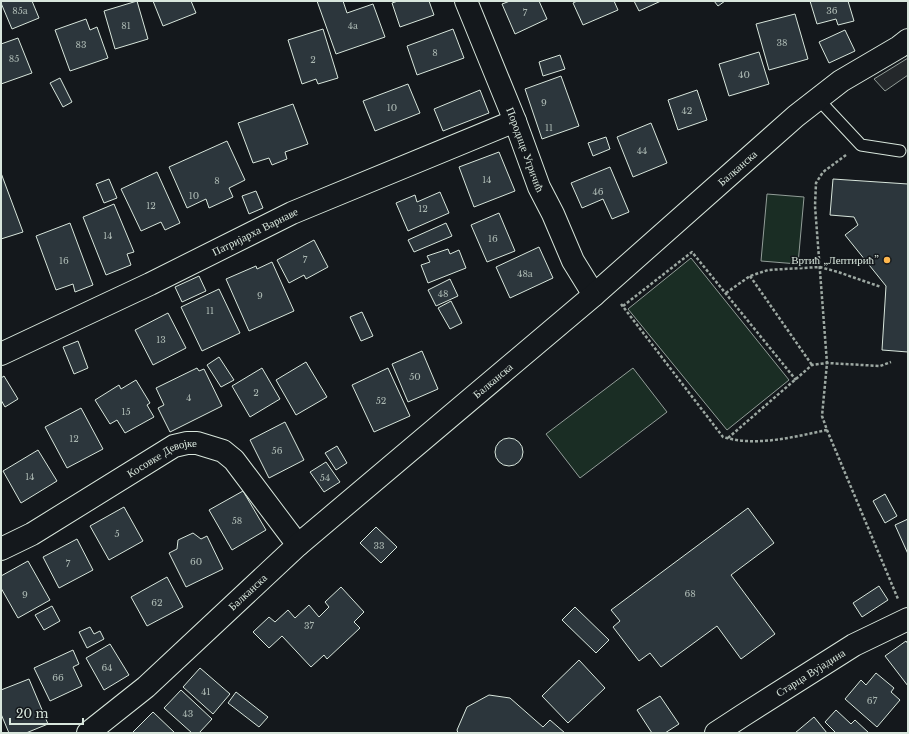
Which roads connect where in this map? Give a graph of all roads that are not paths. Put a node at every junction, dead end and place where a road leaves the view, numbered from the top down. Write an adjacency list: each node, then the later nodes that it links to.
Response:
1 (466, 1): 4 (street, Породице Угричић)
2 (908, 40): 3 (street, Балканска)
3 (818, 99): 5 (lane); 6 (street, Балканска)
4 (515, 121): 6 (street, Породице Угричић); 7 (street, Патријарха Варнаве)
5 (900, 151)
6 (600, 290): 8 (street, Балканска)
7 (1, 354)
8 (298, 545): 9 (street, Косовке Девојке); 11 (street, Балканска)
9 (1, 549)
10 (907, 619): 12 (street, Старца Вујадина)
11 (88, 733)
12 (716, 733)

